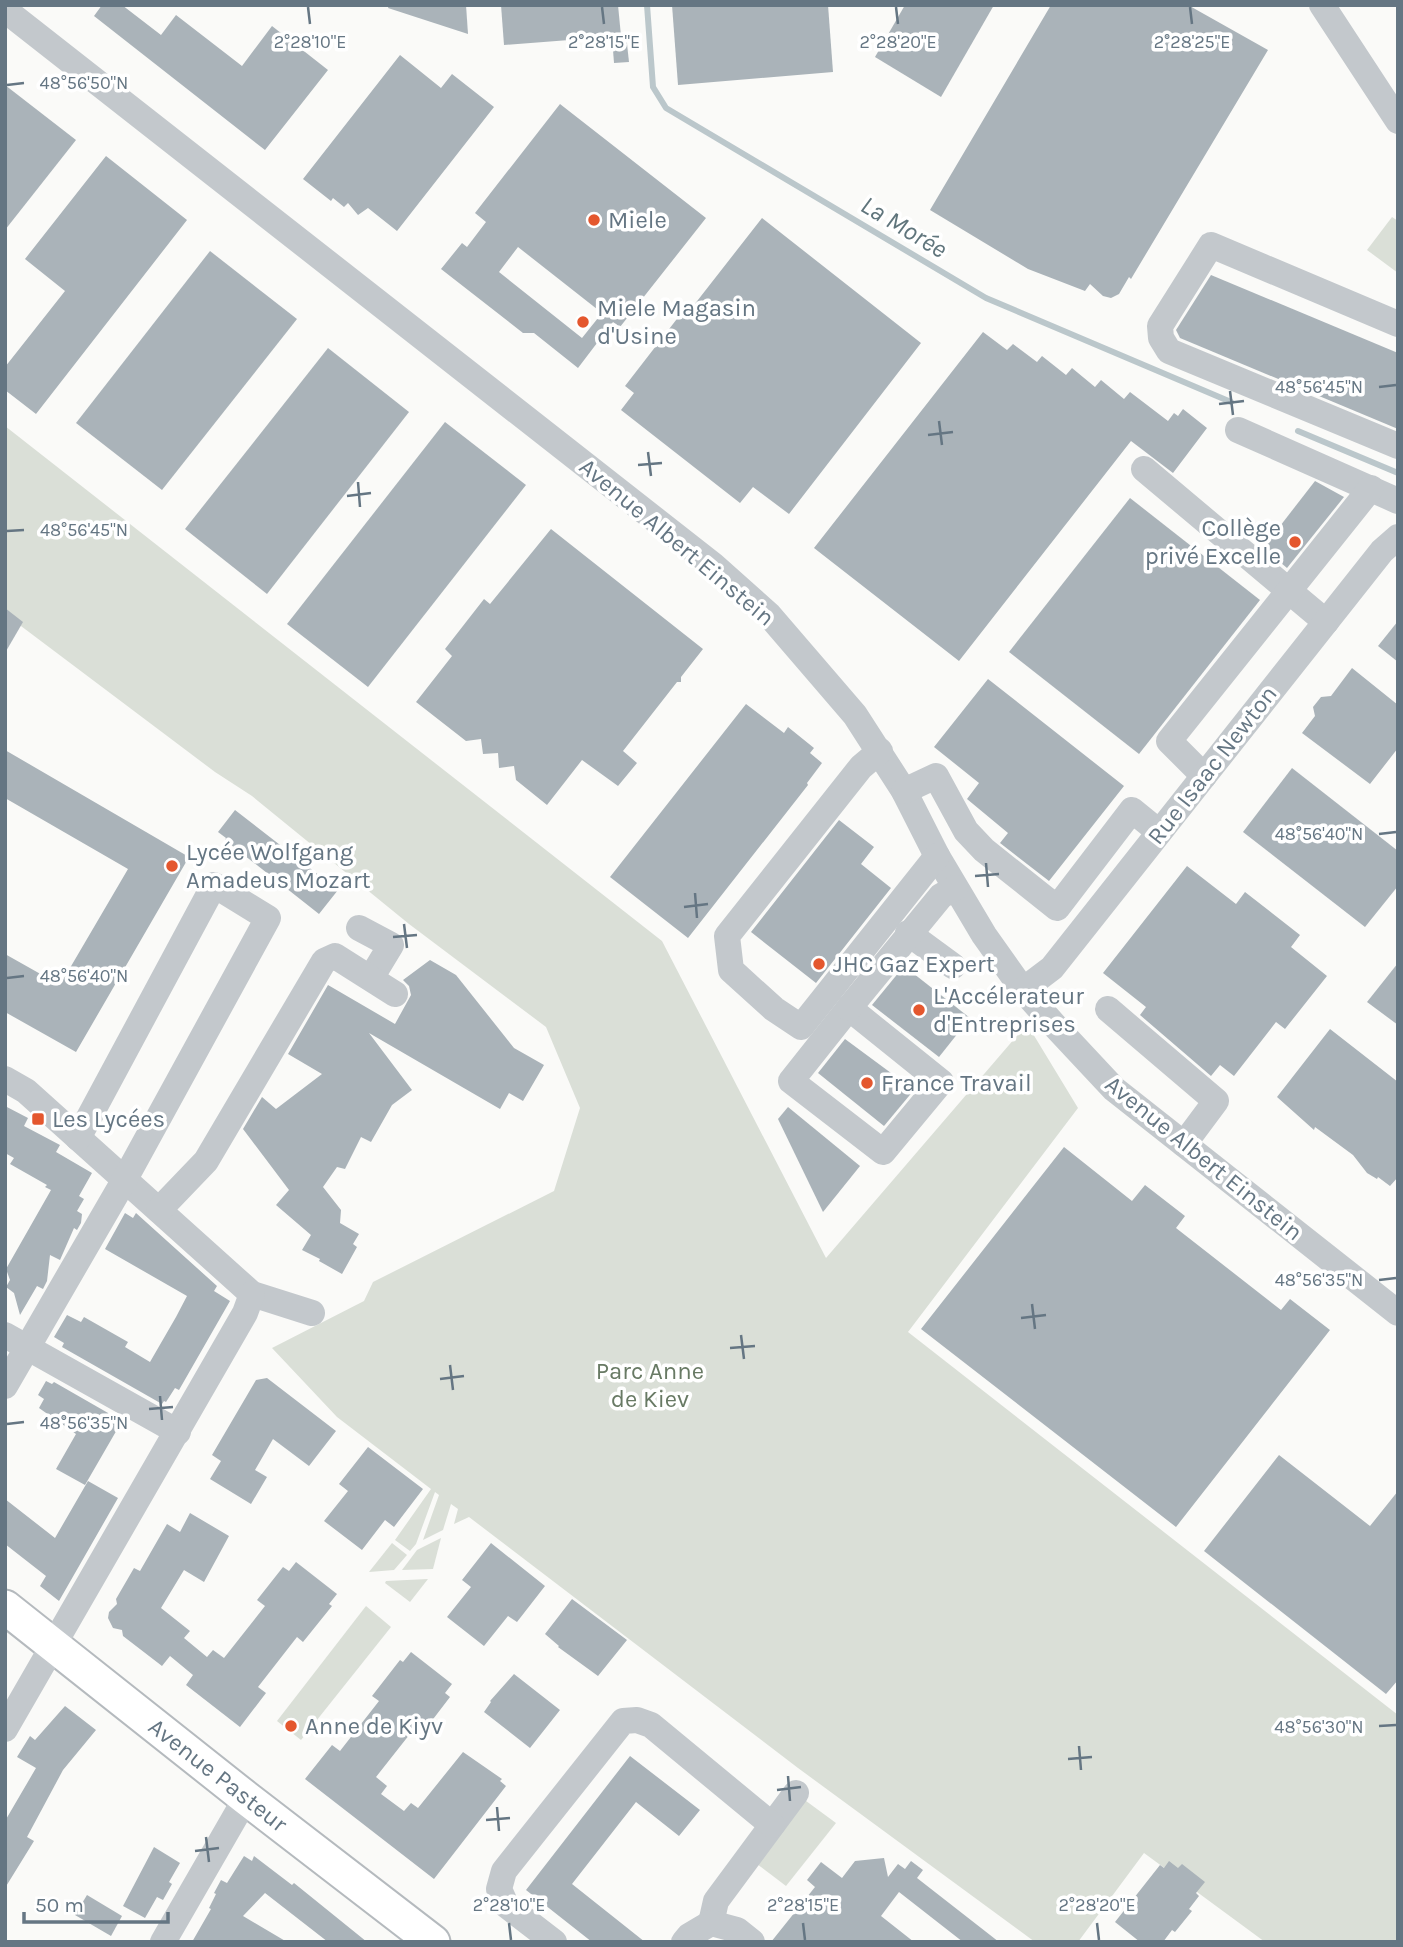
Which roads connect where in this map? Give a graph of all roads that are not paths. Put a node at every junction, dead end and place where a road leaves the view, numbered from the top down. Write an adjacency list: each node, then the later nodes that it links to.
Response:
1 (1322, 5): 3 (street)
2 (5, 10): 13 (street, Avenue Albert Einstein)
3 (1398, 121)
4 (1398, 324): 6 (street)
5 (1238, 430): 8 (street)
6 (1398, 446)
7 (1144, 469): 11 (street)
8 (1371, 488): 9 (street); 11 (street)
9 (1398, 501)
10 (1398, 537): 12 (street, Rue Isaac Newton)
11 (1289, 591): 12 (street); 14 (street)
12 (1326, 622): 14 (street, Rue Isaac Newton)
13 (880, 751): 15 (street, Avenue Albert Einstein); 17 (street)
14 (1204, 776): 16 (street, Rue Isaac Newton)
15 (904, 791): 16 (street); 17 (street, Avenue Albert Einstein)
16 (1159, 832): 23 (street, Rue Isaac Newton)
17 (937, 856): 18 (street, Avenue Albert Einstein)
18 (956, 888): 20 (street); 23 (street, Avenue Albert Einstein)
19 (359, 928): 22 (street)
20 (908, 933): 21 (street); 25 (street)
21 (953, 966)
22 (371, 978): 24 (street); 31 (street)
23 (1023, 990): 29 (street, Avenue Albert Einstein)
24 (396, 994)
25 (849, 1009): 25 (street)
26 (1108, 1009): 29 (street)
27 (5, 1080): 28 (street)
28 (78, 1138): 30 (street); 30 (street)
29 (1184, 1144): 34 (street, Avenue Albert Einstein)
30 (125, 1179): 31 (street); 36 (street)
31 (159, 1210): 32 (street)
32 (252, 1294): 33 (street); 38 (street)
33 (312, 1313)
34 (1398, 1313)
35 (5, 1335): 36 (street)
36 (28, 1348): 37 (street); 38 (street)
37 (5, 1386)
38 (178, 1432): 40 (street)
39 (5, 1606): 40 (main road, Avenue Pasteur)
40 (53, 1646): 41 (street); 43 (main road, Avenue Pasteur)
41 (5, 1729)
42 (796, 1793): 44 (street)
43 (246, 1798): 46 (street); 47 (main road, Avenue Pasteur)
44 (772, 1825): 45 (street); 48 (street)
45 (711, 1923): 49 (street); 50 (street)
46 (163, 1942)
47 (433, 1942)
48 (554, 1942)
49 (684, 1942)
50 (751, 1942)

